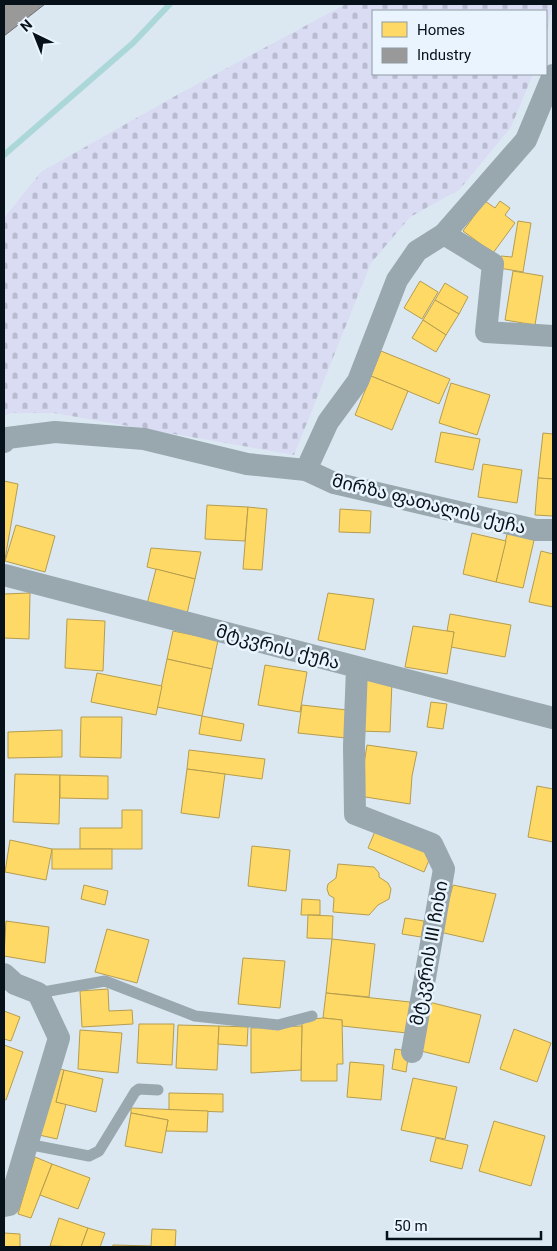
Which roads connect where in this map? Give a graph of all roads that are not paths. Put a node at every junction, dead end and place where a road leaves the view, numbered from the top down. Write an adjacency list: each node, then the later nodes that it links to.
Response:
1 (553, 75): 2 (street)
2 (444, 234): 3 (street); 5 (street)
3 (553, 336)
4 (4, 442): 5 (street, მირზა ფათალის ქუჩა)
5 (306, 470): 6 (street, მირზა ფათალის ქუჩა)
6 (553, 530)
7 (4, 575): 8 (street, მტკვრის ქუჩა)
8 (357, 668): 9 (street, მტკვრის ქუჩა); 13 (street, მტკვრის III ჩიხი)
9 (553, 718)
10 (4, 974): 11 (street)
11 (38, 993): 12 (lane); 15 (street)
12 (312, 1016)
13 (412, 1052)
14 (158, 1090): 15 (lane)
15 (27, 1144): 16 (street)
16 (4, 1206)

